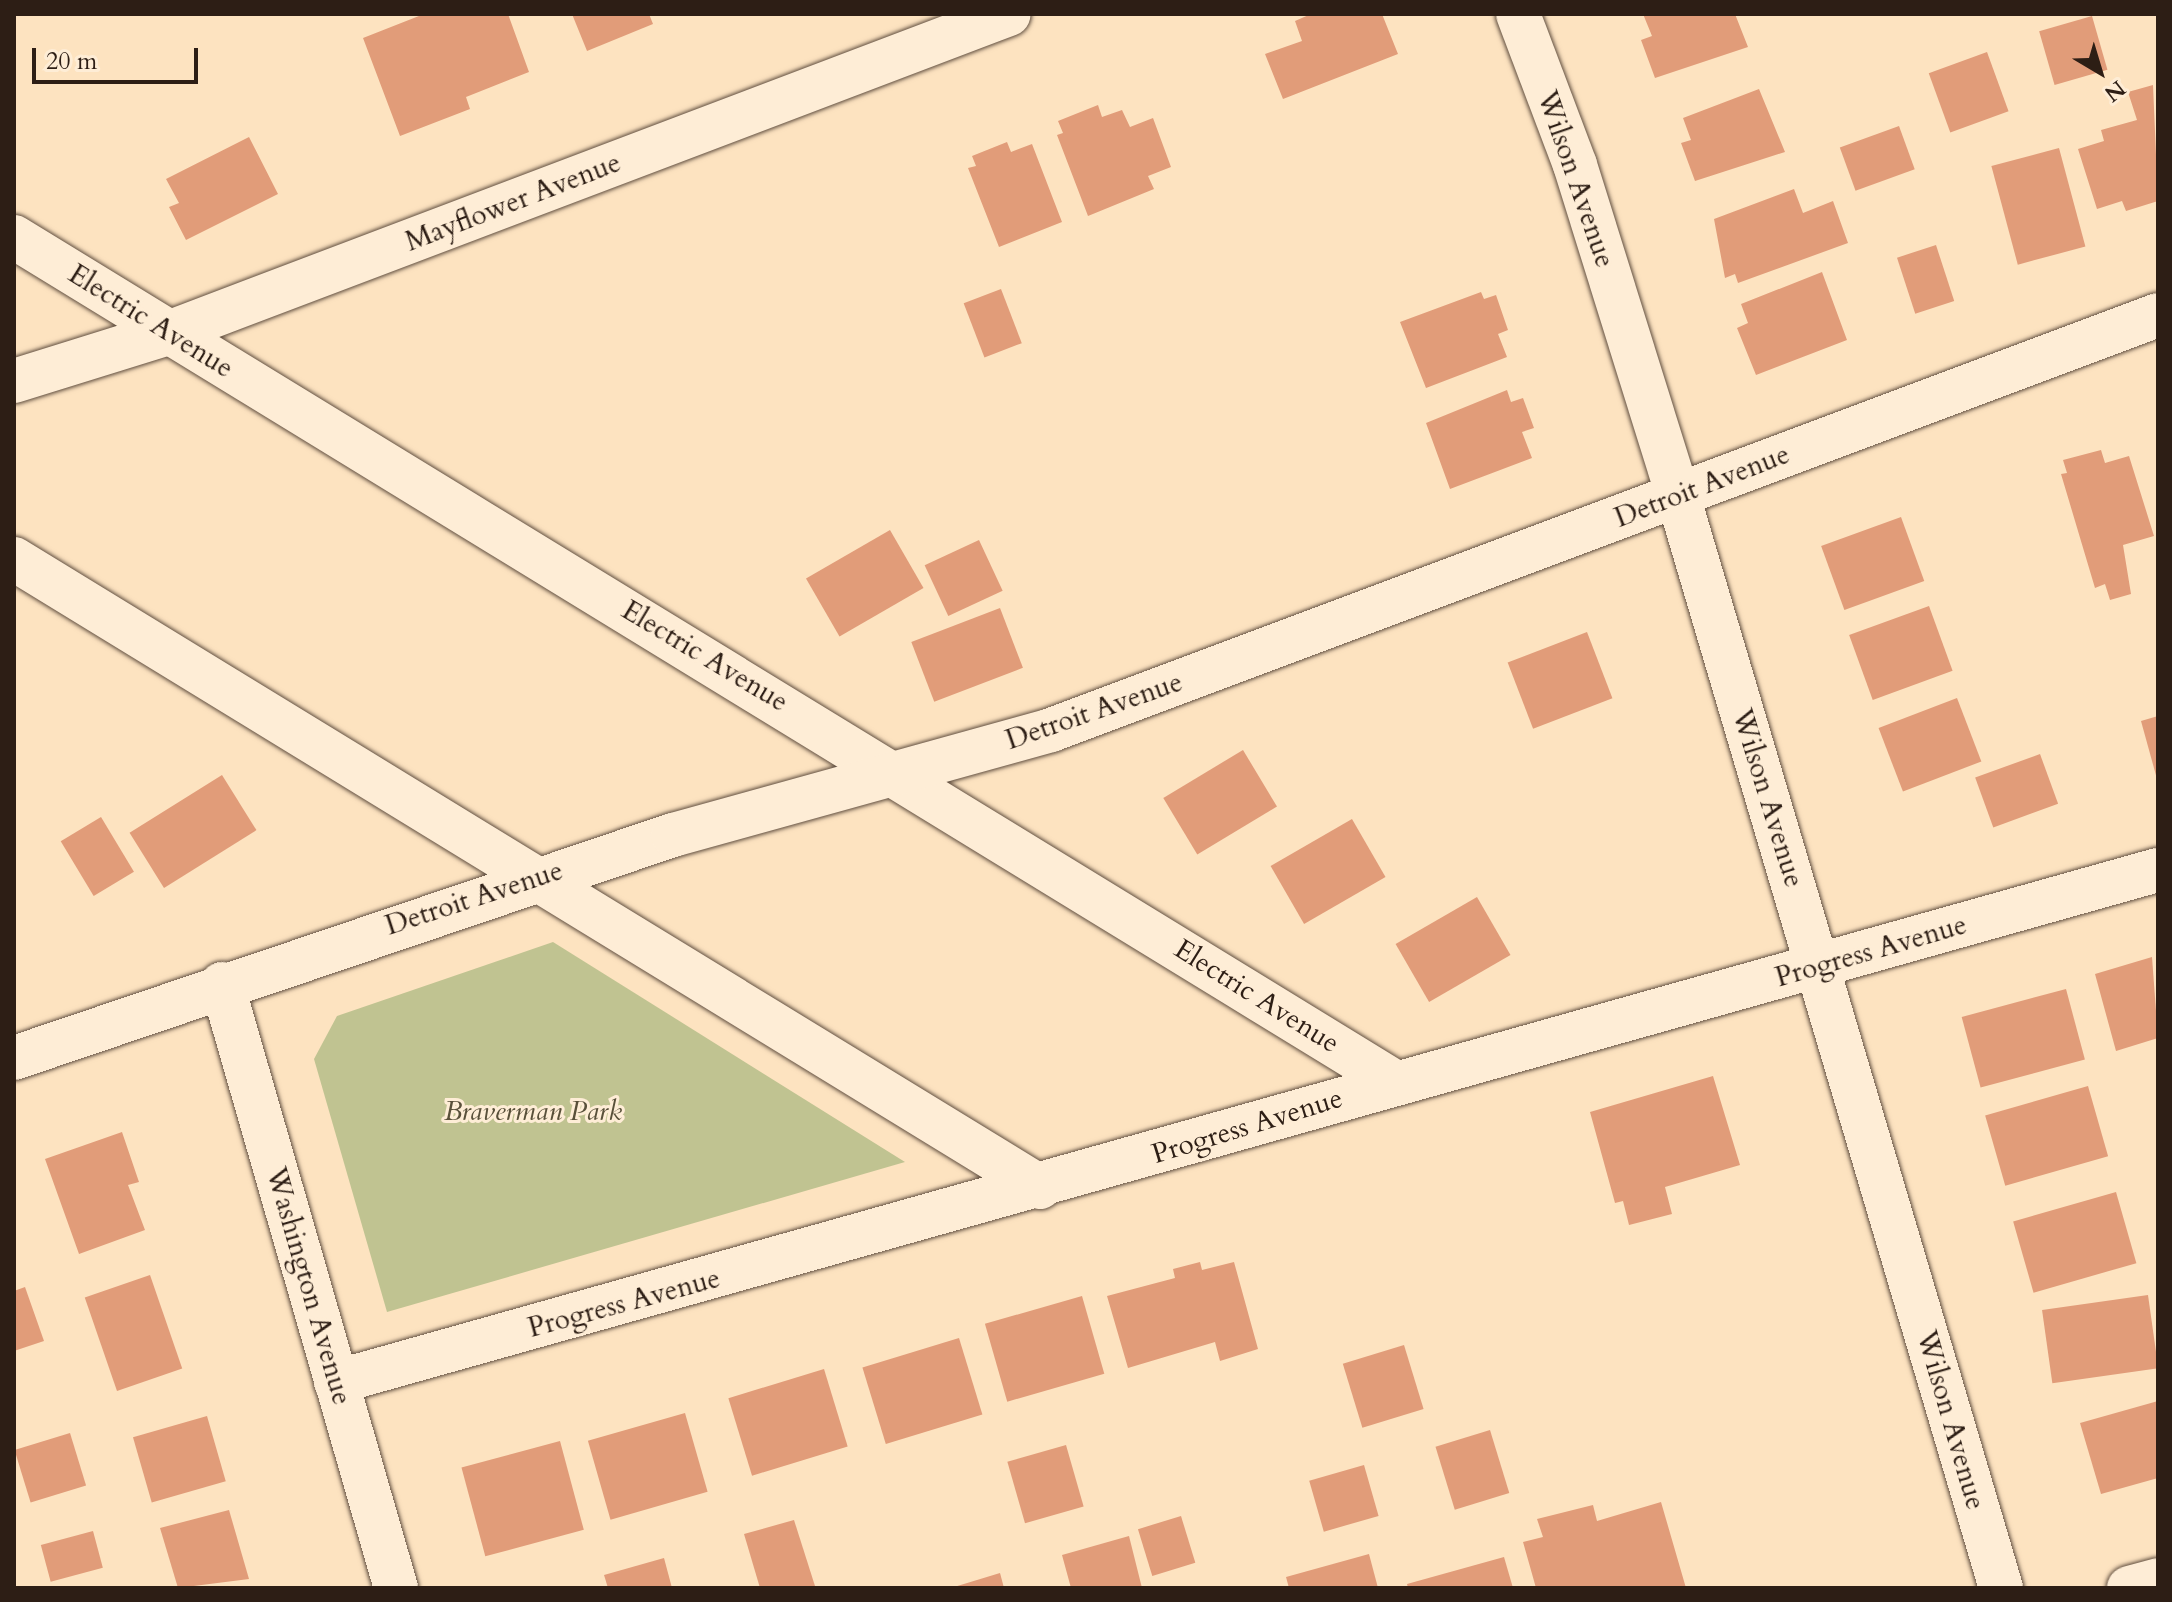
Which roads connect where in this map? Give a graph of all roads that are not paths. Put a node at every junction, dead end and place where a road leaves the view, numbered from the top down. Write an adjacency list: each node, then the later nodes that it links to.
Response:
1 (1009, 14): 5 (street, Mayflower Avenue)
2 (1518, 14): 7 (street, Wilson Avenue)
3 (14, 237): 5 (street, Electric Avenue)
4 (2158, 315): 7 (street, Detroit Avenue)
5 (168, 333): 6 (street, Mayflower Avenue); 9 (street, Electric Avenue)
6 (14, 381)
7 (1678, 496): 9 (street, Detroit Avenue); 12 (street, Wilson Avenue)
8 (14, 559): 11 (street)
9 (897, 773): 11 (street, Detroit Avenue); 15 (street, Electric Avenue)
10 (2158, 870): 12 (street, Progress Avenue)
11 (534, 879): 13 (street, Detroit Avenue); 16 (street)
12 (1817, 969): 15 (street, Progress Avenue); 20 (street, Wilson Avenue)
13 (222, 984): 14 (street, Detroit Avenue); 17 (street, Washington Avenue)
14 (14, 1058)
15 (1393, 1081): 16 (street, Progress Avenue)
16 (1040, 1187): 17 (street, Progress Avenue)
17 (336, 1382): 19 (street, Washington Avenue)
18 (2158, 1580): 21 (street)
19 (396, 1588)
20 (2001, 1588)
21 (2129, 1588)

